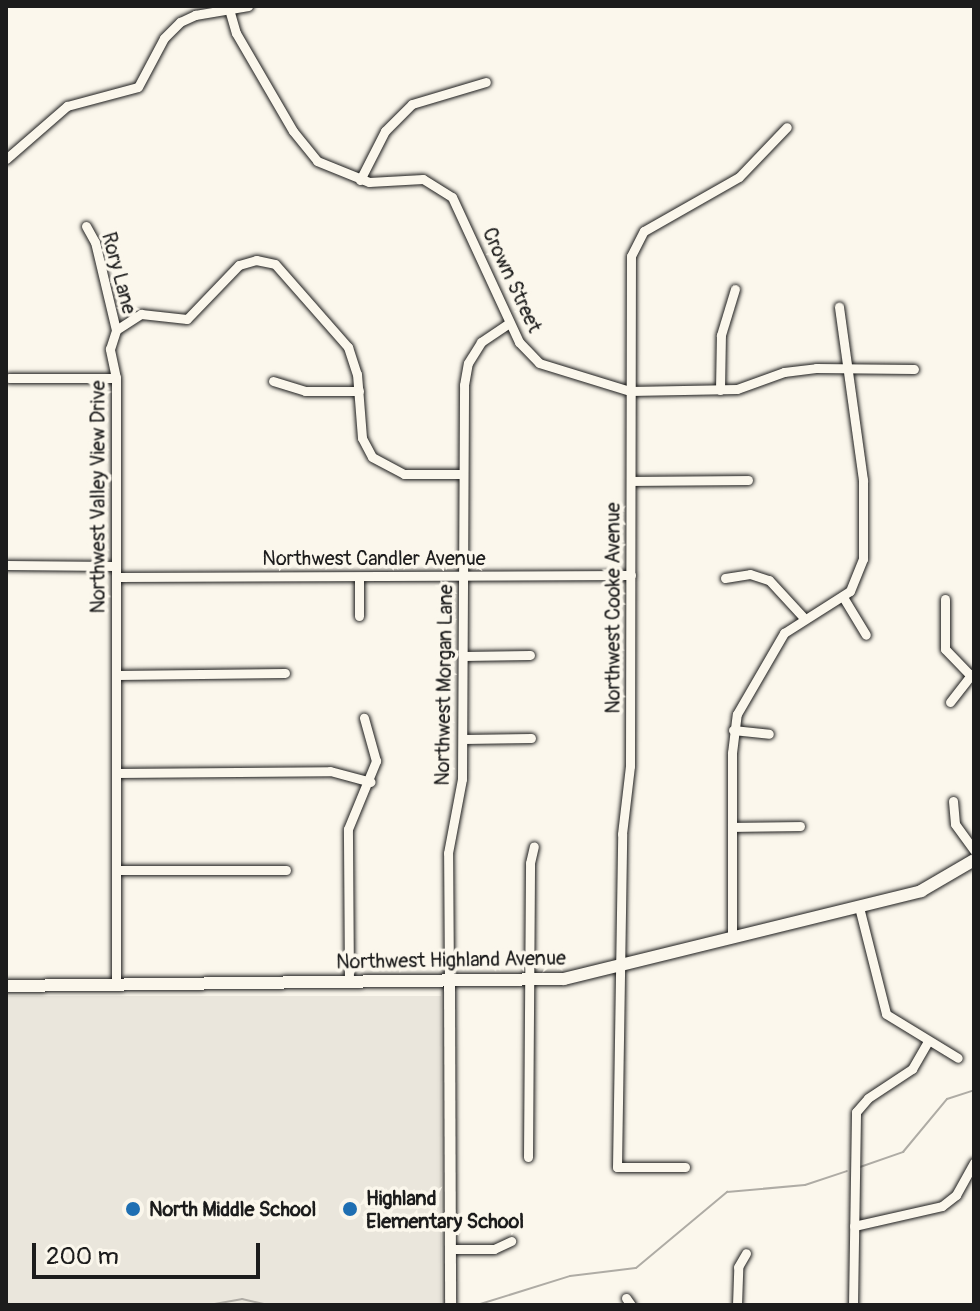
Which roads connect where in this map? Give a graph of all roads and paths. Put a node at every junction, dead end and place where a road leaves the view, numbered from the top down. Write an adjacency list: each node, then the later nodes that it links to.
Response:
1 (248, 6): 2 (street)
2 (229, 9): 5 (street); 6 (street, Crown Street)
3 (486, 82): 6 (street)
4 (787, 127): 19 (street, Northwest Cooke Avenue)
5 (6, 159)
6 (360, 180): 10 (street, Crown Street)
7 (86, 226): 11 (street, Rory Lane)
8 (735, 289): 17 (street)
9 (839, 307): 12 (street)
10 (509, 323): 19 (street, Crown Street); 20 (street, Northwest Morgan Lane)
11 (116, 330): 15 (street, Northwest Valley View Drive); 18 (street)
12 (850, 368): 13 (street, Crown Street); 17 (street, Crown Street); 29 (street)
13 (914, 369)
14 (9, 378): 15 (street)
15 (116, 378): 24 (street, Northwest Valley View Drive)
16 (273, 381): 18 (street)
17 (720, 390): 19 (street, Crown Street)
18 (359, 391): 20 (street)
19 (630, 391): 22 (street, Northwest Cooke Avenue)
20 (463, 474): 26 (street, Northwest Morgan Lane)
21 (748, 480): 22 (street)
22 (631, 481): 25 (street, Northwest Cooke Avenue)
23 (6, 565): 24 (street, Northwest Candler Avenue)
24 (117, 572): 27 (street, Northwest Candler Avenue); 38 (street, Northwest Valley View Drive)
25 (631, 575): 26 (street, Northwest Candler Avenue); 57 (street, Northwest Cooke Avenue)
26 (463, 576): 27 (street, Northwest Candler Avenue); 35 (street, Northwest Morgan Lane)
27 (359, 577): 31 (street)
28 (725, 578): 32 (street)
29 (843, 597): 32 (street); 33 (street)
30 (945, 599): 37 (street)
31 (359, 616)
32 (803, 617): 41 (street)
33 (866, 635)
34 (530, 655): 35 (street)
35 (463, 656): 44 (street, Northwest Morgan Lane)
36 (285, 673): 38 (street)
37 (973, 674): 39 (street)
38 (117, 675): 45 (street, Northwest Valley View Drive)
39 (950, 702)
40 (364, 718): 46 (street)
41 (733, 730): 42 (street); 49 (street)
42 (769, 734)
43 (531, 738): 44 (street)
44 (463, 739): 59 (street, Northwest Morgan Lane)
45 (116, 773): 46 (street); 53 (street, Northwest Valley View Drive)
46 (371, 782): 60 (street)
47 (953, 801): 51 (street)
48 (800, 826): 49 (street)
49 (732, 827): 56 (street)
50 (534, 846): 58 (street)
51 (974, 850)
52 (974, 860): 55 (main road, Northwest Highland Avenue)
53 (116, 870): 54 (street); 61 (street, Northwest Valley View Drive)
54 (286, 870)
55 (859, 907): 56 (main road, Northwest Highland Avenue); 63 (street)
56 (732, 936): 57 (main road, Northwest Highland Avenue)
57 (623, 965): 58 (main road, Northwest Highland Avenue); 67 (street, Northwest Cooke Avenue)
58 (529, 981): 59 (main road, Northwest Highland Avenue); 65 (street)
59 (449, 982): 60 (main road, Northwest Highland Avenue); 70 (street, Northwest Morgan Lane)
60 (349, 983): 61 (main road, Northwest Highland Avenue)
61 (116, 984): 62 (main road, Northwest Highland Avenue)
62 (6, 986)
63 (928, 1041): 64 (street); 68 (street)
64 (958, 1058)
65 (528, 1157)
66 (974, 1163): 68 (street)
67 (685, 1167)
68 (854, 1226): 74 (street)
69 (511, 1241): 70 (street)
70 (450, 1249): 72 (street, Northwest Morgan Lane)
71 (746, 1253): 73 (street)
72 (450, 1305)
73 (737, 1305)
74 (853, 1305)

